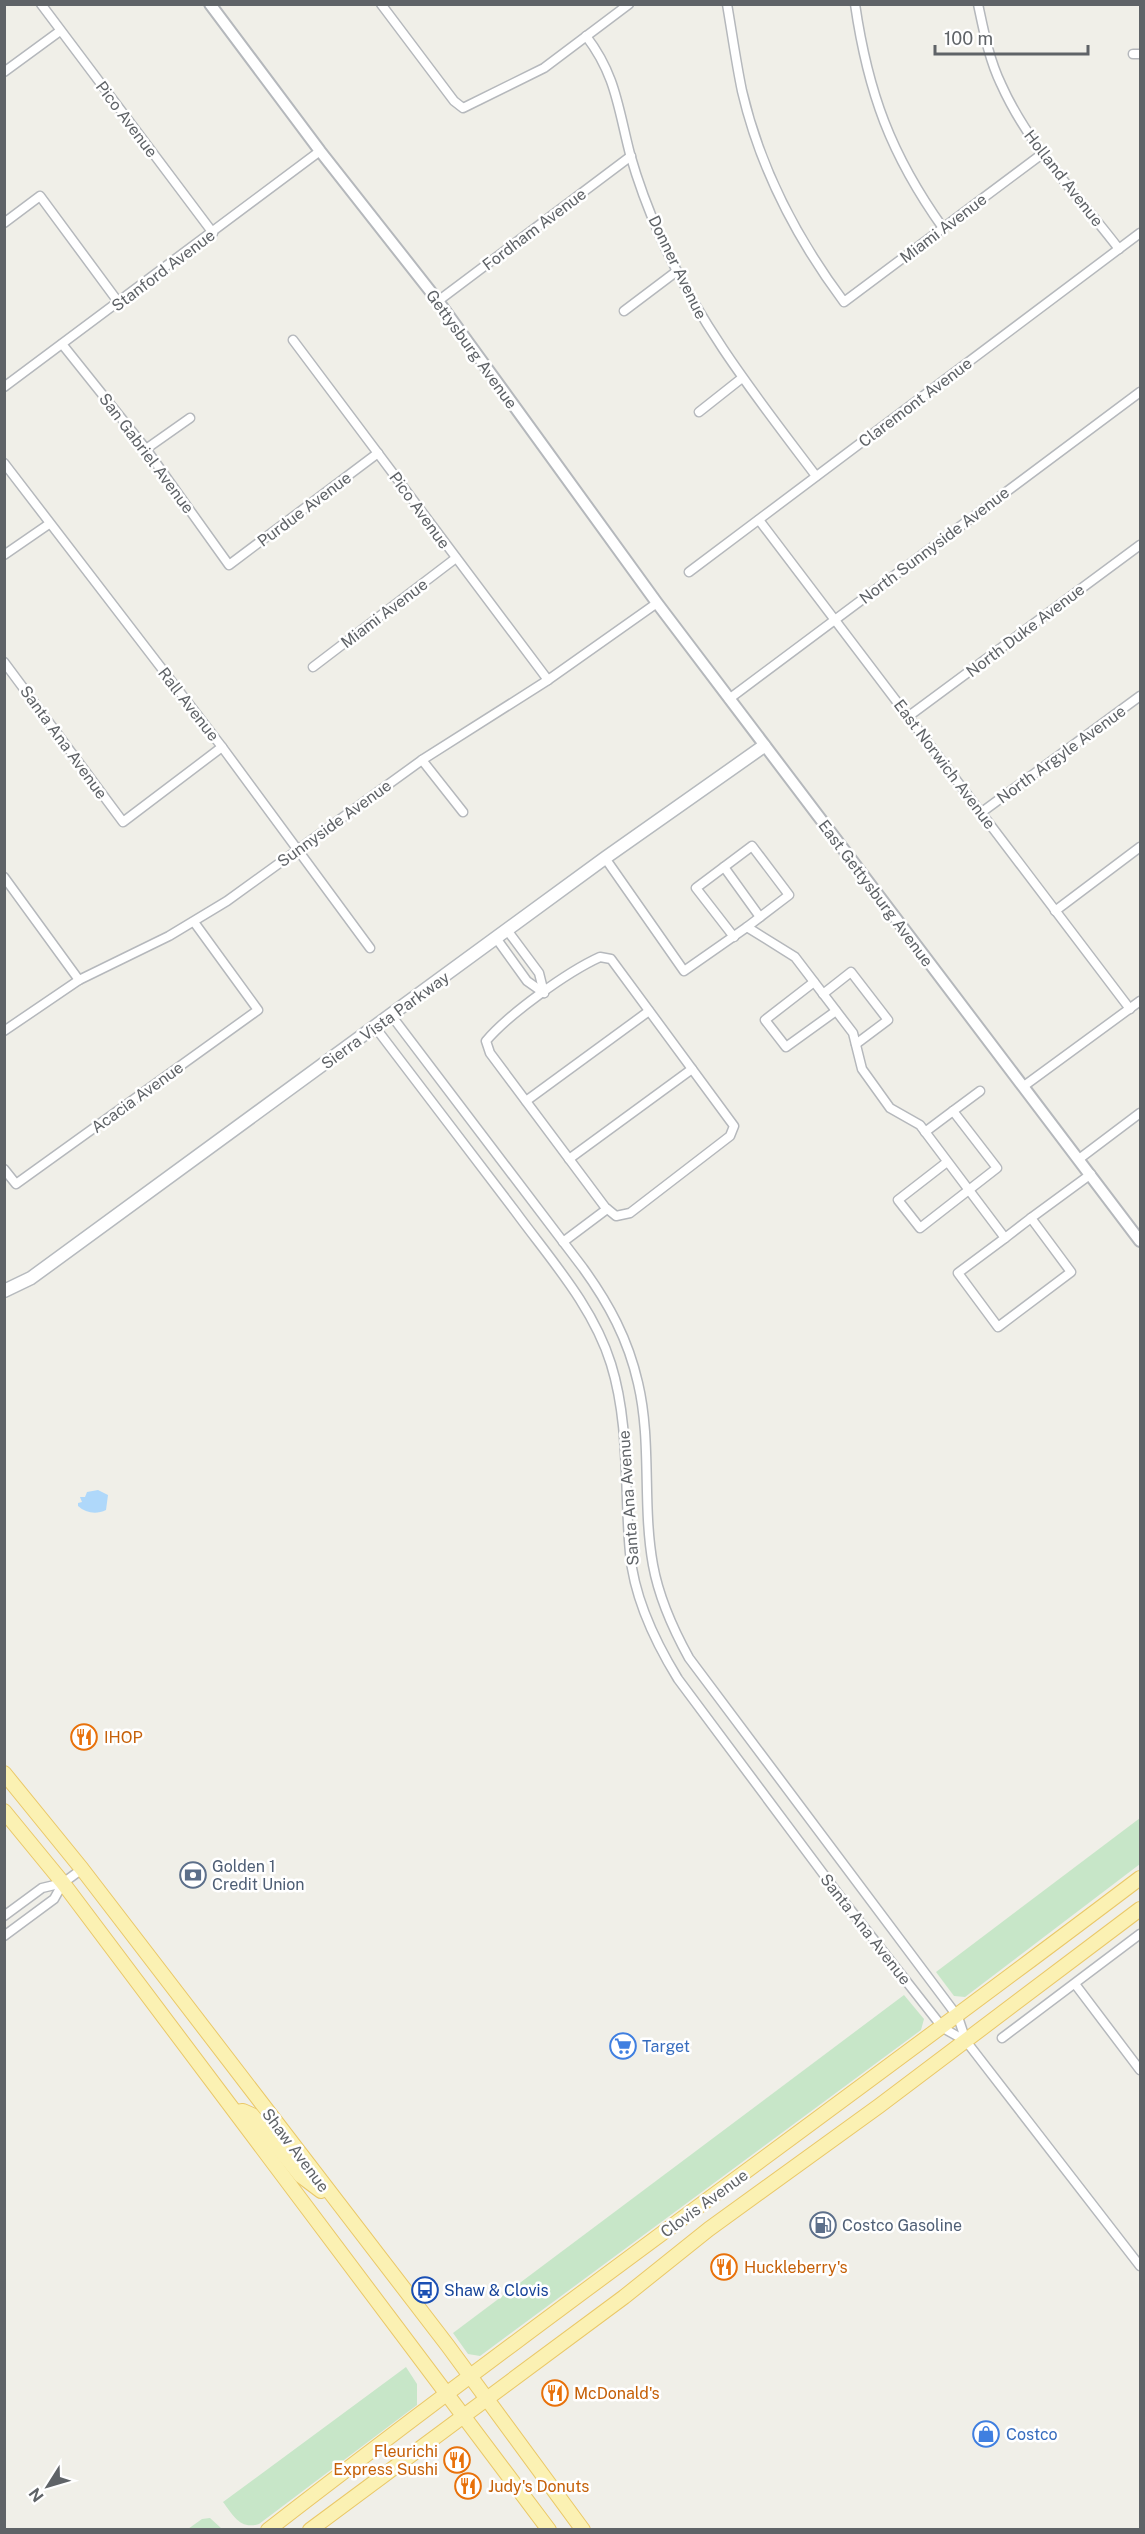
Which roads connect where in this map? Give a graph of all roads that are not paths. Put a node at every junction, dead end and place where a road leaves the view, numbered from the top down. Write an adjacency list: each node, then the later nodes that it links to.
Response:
1 (41, 4): 8 (street, Pico Avenue)
2 (210, 4): 11 (street, Gettysburg Avenue)
3 (381, 4): 9 (street)
4 (628, 4): 9 (street)
5 (727, 4): 15 (street, Miami Avenue)
6 (855, 4): 15 (street)
7 (978, 4): 12 (street, Holland Avenue)
8 (60, 30): 10 (street); 16 (street, Pico Avenue)
9 (586, 36): 13 (street, Donner Avenue)
10 (4, 72)
11 (320, 151): 16 (street, Stanford Avenue); 20 (street, Gettysburg Avenue)
12 (1042, 154): 15 (street, Miami Avenue); 18 (street, Holland Avenue)
13 (631, 156): 19 (street, Donner Avenue); 20 (street, Fordham Avenue)
14 (4, 223): 21 (street)
15 (943, 228)
16 (213, 233): 21 (street, Stanford Avenue)
17 (1140, 233): 18 (street, Claremont Avenue)
18 (1119, 249): 33 (street, Claremont Avenue)
19 (677, 271): 22 (street); 25 (street, Donner Avenue)
20 (438, 301): 41 (street, Gettysburg Avenue)
21 (119, 303): 24 (street, Stanford Avenue)
22 (624, 311)
23 (293, 340): 31 (street, Pico Avenue)
24 (62, 344): 26 (street, Stanford Avenue); 30 (street, San Gabriel Avenue)
25 (742, 378): 28 (street); 33 (street, Donner Avenue)
26 (4, 387)
27 (1140, 392): 42 (street, North Sunnyside Avenue)
28 (699, 412)
29 (190, 418): 30 (street)
30 (146, 449): 39 (street, San Gabriel Avenue)
31 (378, 453): 38 (street, Pico Avenue); 39 (street, Purdue Avenue)
32 (4, 463): 35 (street, Rall Avenue)
33 (816, 476): 34 (street, Claremont Avenue)
34 (759, 520): 40 (street, Claremont Avenue); 42 (street, East Norwich Avenue)
35 (49, 524): 37 (street); 50 (street, Rall Avenue)
36 (1140, 544): 48 (street, North Duke Avenue)
37 (4, 555)
38 (456, 558): 44 (street, Miami Avenue); 45 (street, Pico Avenue)
39 (229, 565)
40 (689, 572)
41 (657, 603): 45 (street, Sunnyside Avenue); 47 (street, Gettysburg Avenue)
42 (835, 618): 47 (street, North Sunnyside Avenue); 48 (street, East Norwich Avenue)
43 (4, 662): 50 (street, Santa Ana Avenue)
44 (313, 667)
45 (548, 680): 51 (street, Sunnyside Avenue)
46 (1140, 696): 53 (street, North Argyle Avenue)
47 (729, 699): 49 (street, East Gettysburg Avenue)
48 (909, 716): 53 (street, East Norwich Avenue)
49 (764, 746): 56 (main road, Sierra Vista Parkway); 80 (street, East Gettysburg Avenue)
50 (222, 747): 55 (street, Rall Avenue)
51 (422, 759): 52 (street); 55 (street, Sunnyside Avenue)
52 (463, 812)
53 (982, 812): 59 (street, East Norwich Avenue)
54 (1140, 847): 59 (street)
55 (297, 850): 61 (street, Sunnyside Avenue); 66 (street, Rall Avenue)
56 (605, 858): 63 (main road, Sierra Vista Parkway); 64 (street)
57 (724, 867): 60 (street); 60 (street); 64 (street)
58 (4, 876): 67 (street)
59 (1055, 911): 72 (street, East Norwich Avenue)
60 (760, 917): 62 (street)
61 (194, 922): 67 (street, Sunnyside Avenue); 89 (street, Acacia Avenue)
62 (747, 927): 64 (street); 68 (street)
63 (507, 930): 65 (main road, Sierra Vista Parkway); 69 (street)
64 (734, 937)
65 (496, 938): 69 (street); 75 (main road, Sierra Vista Parkway)
66 (370, 948)
67 (79, 980): 77 (street, Sunnyside Avenue)
68 (814, 982): 70 (street); 74 (street)
69 (544, 993): 73 (street); 82 (street)
70 (823, 994): 74 (street); 78 (street)
71 (1140, 1001): 72 (street)
72 (1130, 1009): 80 (street)
73 (649, 1011): 79 (street); 82 (street)
74 (836, 1011): 78 (street)
75 (391, 1015): 76 (main road, Sierra Vista Parkway); 96 (street, Santa Ana Avenue)
76 (375, 1027): 97 (main road, Sierra Vista Parkway); 109 (street, Santa Ana Avenue)
77 (4, 1031)
78 (856, 1044): 85 (street)
79 (692, 1069): 86 (street); 92 (street)
80 (1024, 1086): 87 (street)
81 (980, 1091): 83 (street)
82 (526, 1101): 86 (street)
83 (953, 1111): 85 (street); 91 (street)
84 (1140, 1113): 87 (street)
85 (925, 1132): 88 (street)
86 (569, 1159): 92 (street)
87 (1079, 1159): 90 (street)
88 (947, 1162): 91 (street); 91 (street)
89 (4, 1170)
90 (1091, 1174): 93 (street); 95 (street)
91 (969, 1190): 94 (street)
92 (607, 1209): 96 (street)
93 (1031, 1218): 94 (street); 94 (street)
94 (1005, 1238)
95 (1140, 1241)
96 (563, 1242): 108 (street, Santa Ana Avenue)
97 (4, 1291)
98 (4, 1773): 100 (main road, Shaw Avenue)
99 (4, 1811): 102 (main road, Shaw Avenue)
100 (82, 1869): 102 (street); 114 (main road, Shaw Avenue)
101 (1140, 1878): 108 (main road, Clovis Avenue)
102 (63, 1883): 104 (street); 106 (street); 113 (main road, Shaw Avenue)
103 (1140, 1909): 111 (main road, Clovis Avenue)
104 (4, 1916)
105 (1140, 1934): 107 (street)
106 (4, 1936)
107 (1075, 1984): 110 (street); 112 (street)
108 (958, 2017): 109 (main road, Clovis Avenue); 111 (street, Santa Ana Avenue)
109 (943, 2028): 111 (street, Santa Ana Avenue); 116 (main road, Clovis Avenue)
110 (1002, 2038)
111 (966, 2041): 115 (street, Santa Ana Avenue); 118 (main road, Clovis Avenue)
112 (1140, 2070)
113 (236, 2112): 114 (main road); 117 (main road, Shaw Avenue)
114 (335, 2201): 116 (main road, Shaw Avenue)
115 (1140, 2266)
116 (470, 2377): 117 (main road, Clovis Avenue); 118 (main road, Shaw Avenue)
117 (446, 2394): 119 (main road, Shaw Avenue); 121 (main road, Clovis Avenue)
118 (486, 2399): 119 (main road, Clovis Avenue); 125 (main road, Shaw Avenue)
119 (463, 2416): 120 (main road, Shaw Avenue); 122 (main road, Clovis Avenue)
120 (534, 2511): 123 (main road, Shaw Avenue); 124 (main road)
121 (268, 2529)
122 (310, 2529)
123 (549, 2529)
124 (560, 2529)
125 (583, 2529)

